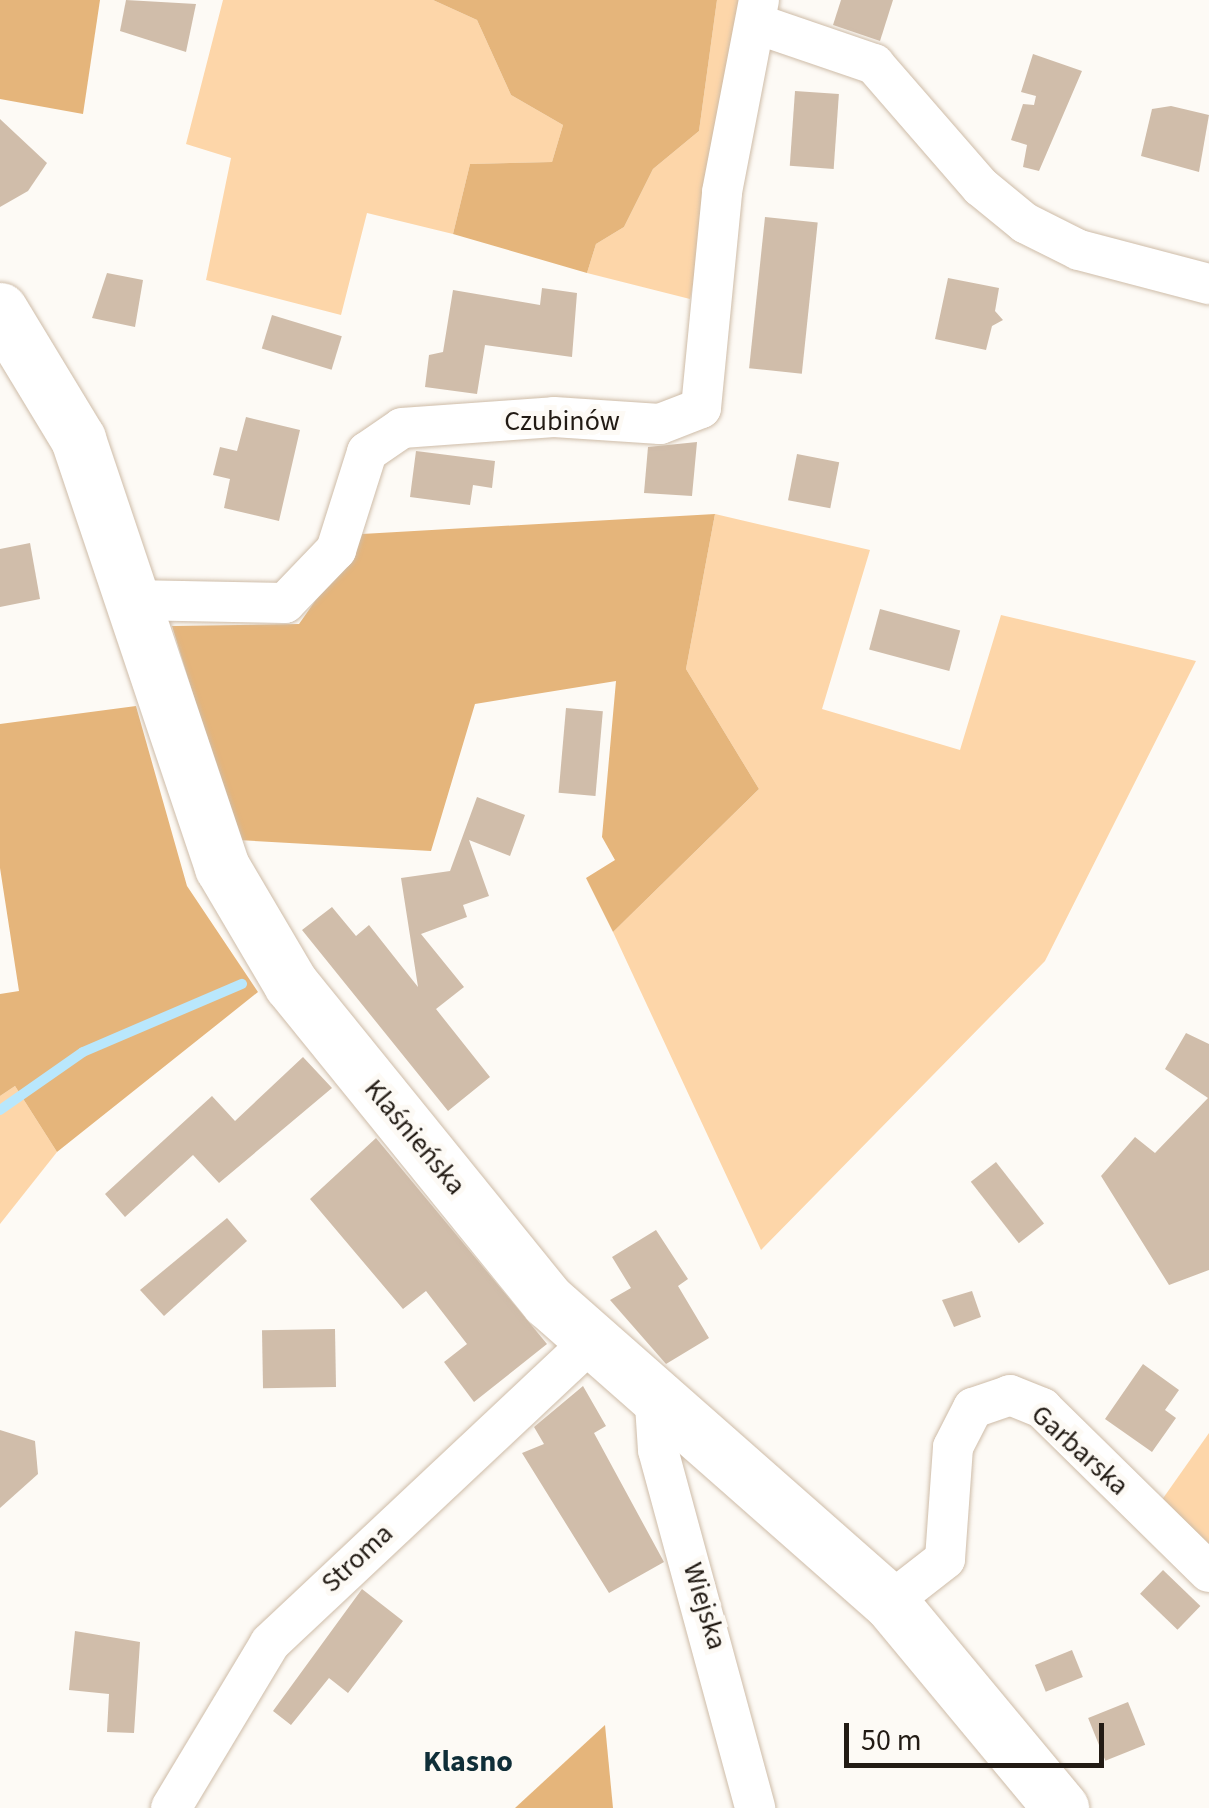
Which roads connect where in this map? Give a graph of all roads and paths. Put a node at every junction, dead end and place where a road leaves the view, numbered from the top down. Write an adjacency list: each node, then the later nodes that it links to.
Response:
1 (758, 12): 2 (street, Czubinów); 4 (street, Czubinów)
2 (1209, 284)
3 (0, 310): 4 (street, Klaśnieńska)
4 (132, 600): 5 (street, Klaśnieńska)
5 (588, 1344): 6 (street, Klaśnieńska); 9 (street, Stroma)
6 (655, 1405): 8 (street, Klaśnieńska); 10 (street, Wiejska)
7 (1209, 1572): 8 (street, Garbarska)
8 (890, 1602): 11 (street, Klaśnieńska)
9 (171, 1808)
10 (755, 1808)
11 (1062, 1808)

